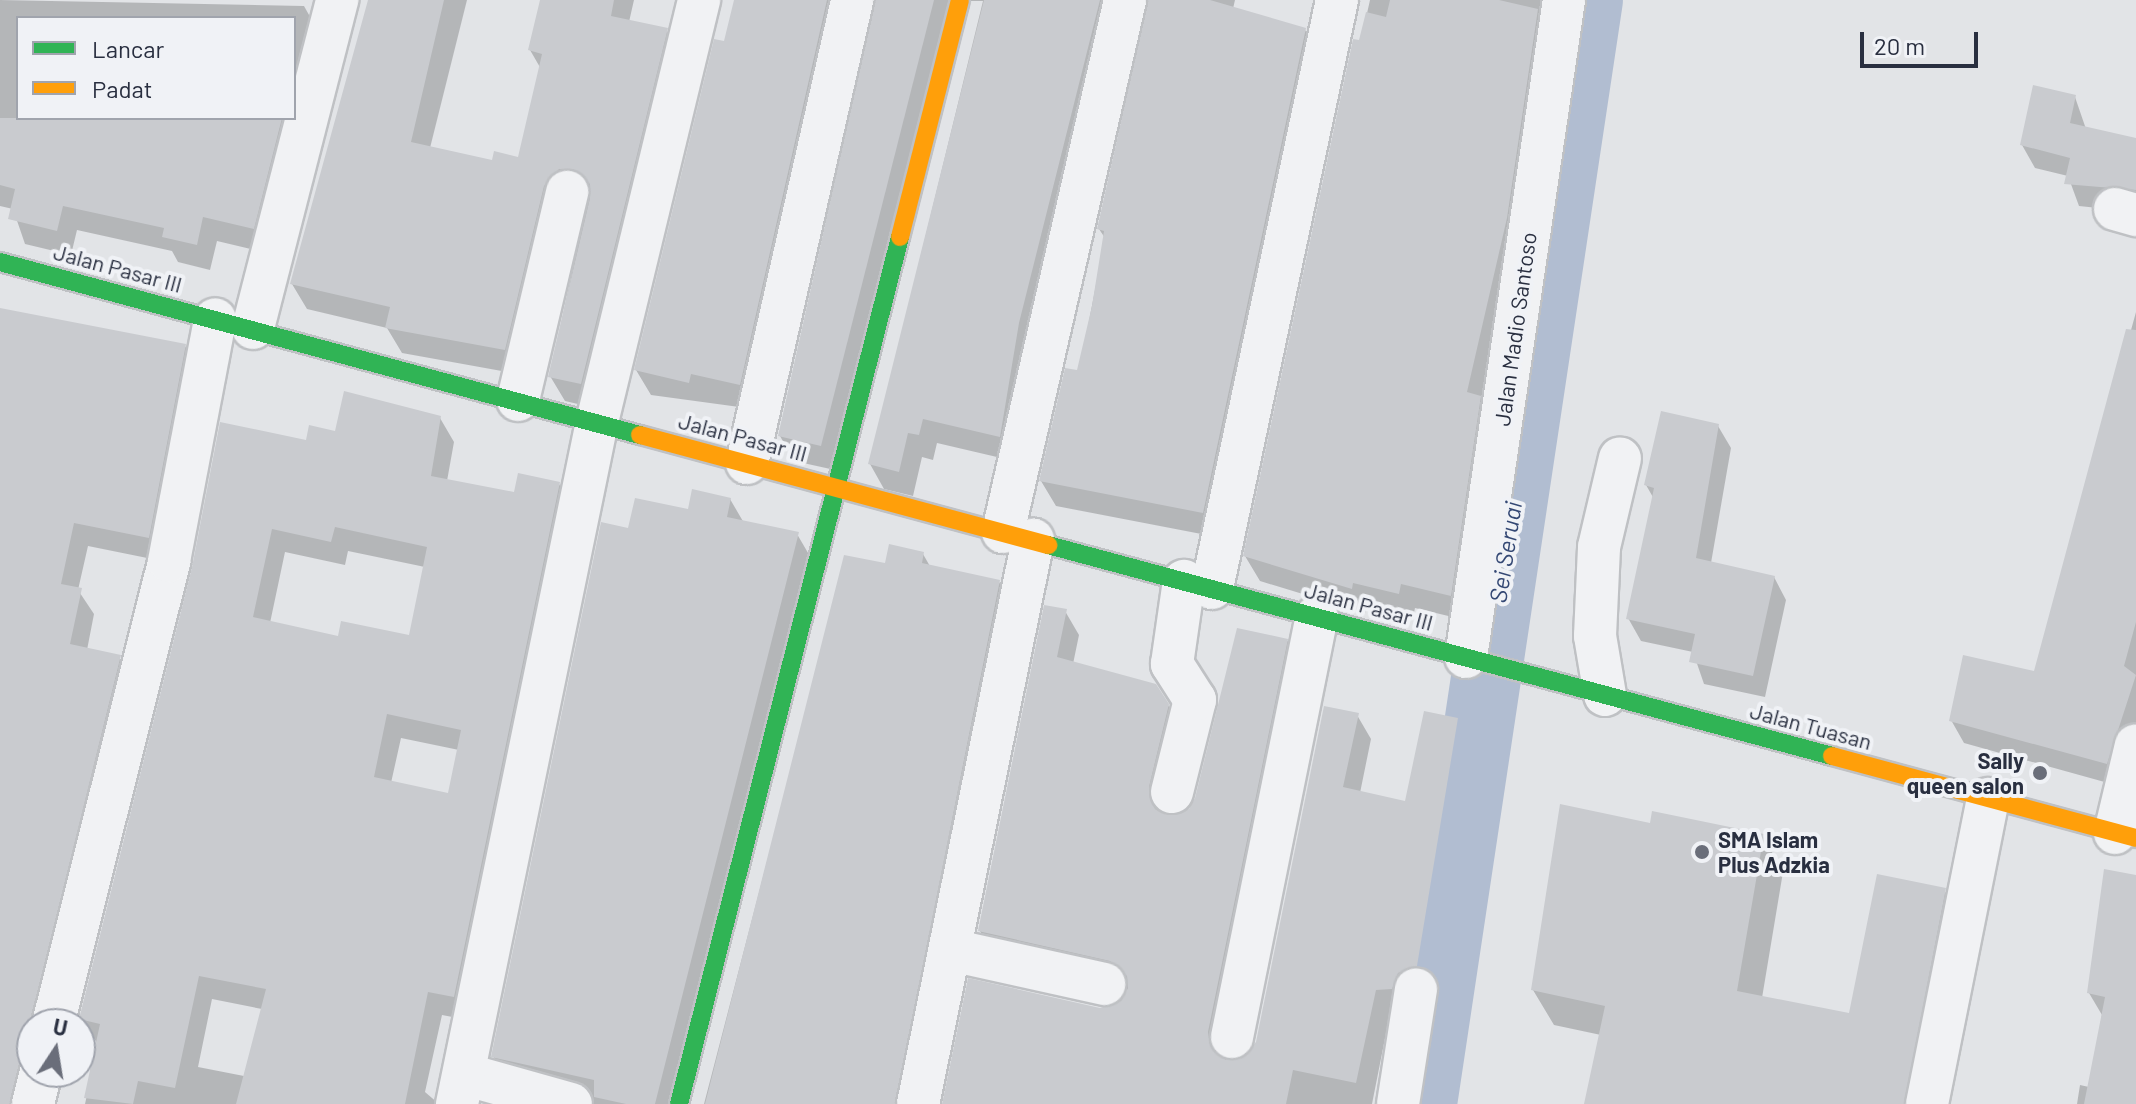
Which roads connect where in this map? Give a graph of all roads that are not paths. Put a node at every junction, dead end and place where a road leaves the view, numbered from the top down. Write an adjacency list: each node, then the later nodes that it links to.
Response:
1 (337, 0): 10 (street)
2 (699, 0): 12 (street)
3 (852, 0): 14 (street)
4 (960, 0): 15 (street)
5 (1125, 0): 16 (street)
6 (1337, 0): 17 (street)
7 (1564, 0): 19 (street, Jalan Madio Santoso)
8 (567, 192): 11 (street)
9 (0, 262): 10 (street, Jalan Pasar III)
10 (234, 324): 11 (street, Jalan Pasar III); 28 (street)
11 (518, 400): 12 (street, Jalan Pasar III)
12 (597, 422): 14 (street, Jalan Pasar III); 30 (street)
13 (1620, 458): 20 (street)
14 (747, 463): 15 (street, Jalan Pasar III)
15 (841, 488): 16 (street, Jalan Pasar III); 32 (street)
16 (1018, 536): 17 (street, Jalan Pasar III); 25 (street)
17 (1198, 585): 18 (street, Jalan Pasar III); 22 (street)
18 (1317, 617): 19 (street, Jalan Pasar III); 29 (street)
19 (1470, 658): 20 (street, Jalan Tuasan)
20 (1605, 695): 23 (street, Jalan Tuasan)
21 (2136, 745): 24 (street)
22 (1172, 792)
23 (1988, 799): 24 (street, Jalan Tuasan); 35 (street)
24 (2125, 836)
25 (951, 950): 26 (street); 33 (street)
26 (1104, 984)
27 (1416, 989): 34 (street)
28 (57, 1008)
29 (1232, 1037)
30 (460, 1089): 31 (street)
31 (571, 1104)
32 (679, 1104)
33 (918, 1104)
34 (1398, 1104)
35 (1927, 1104)

